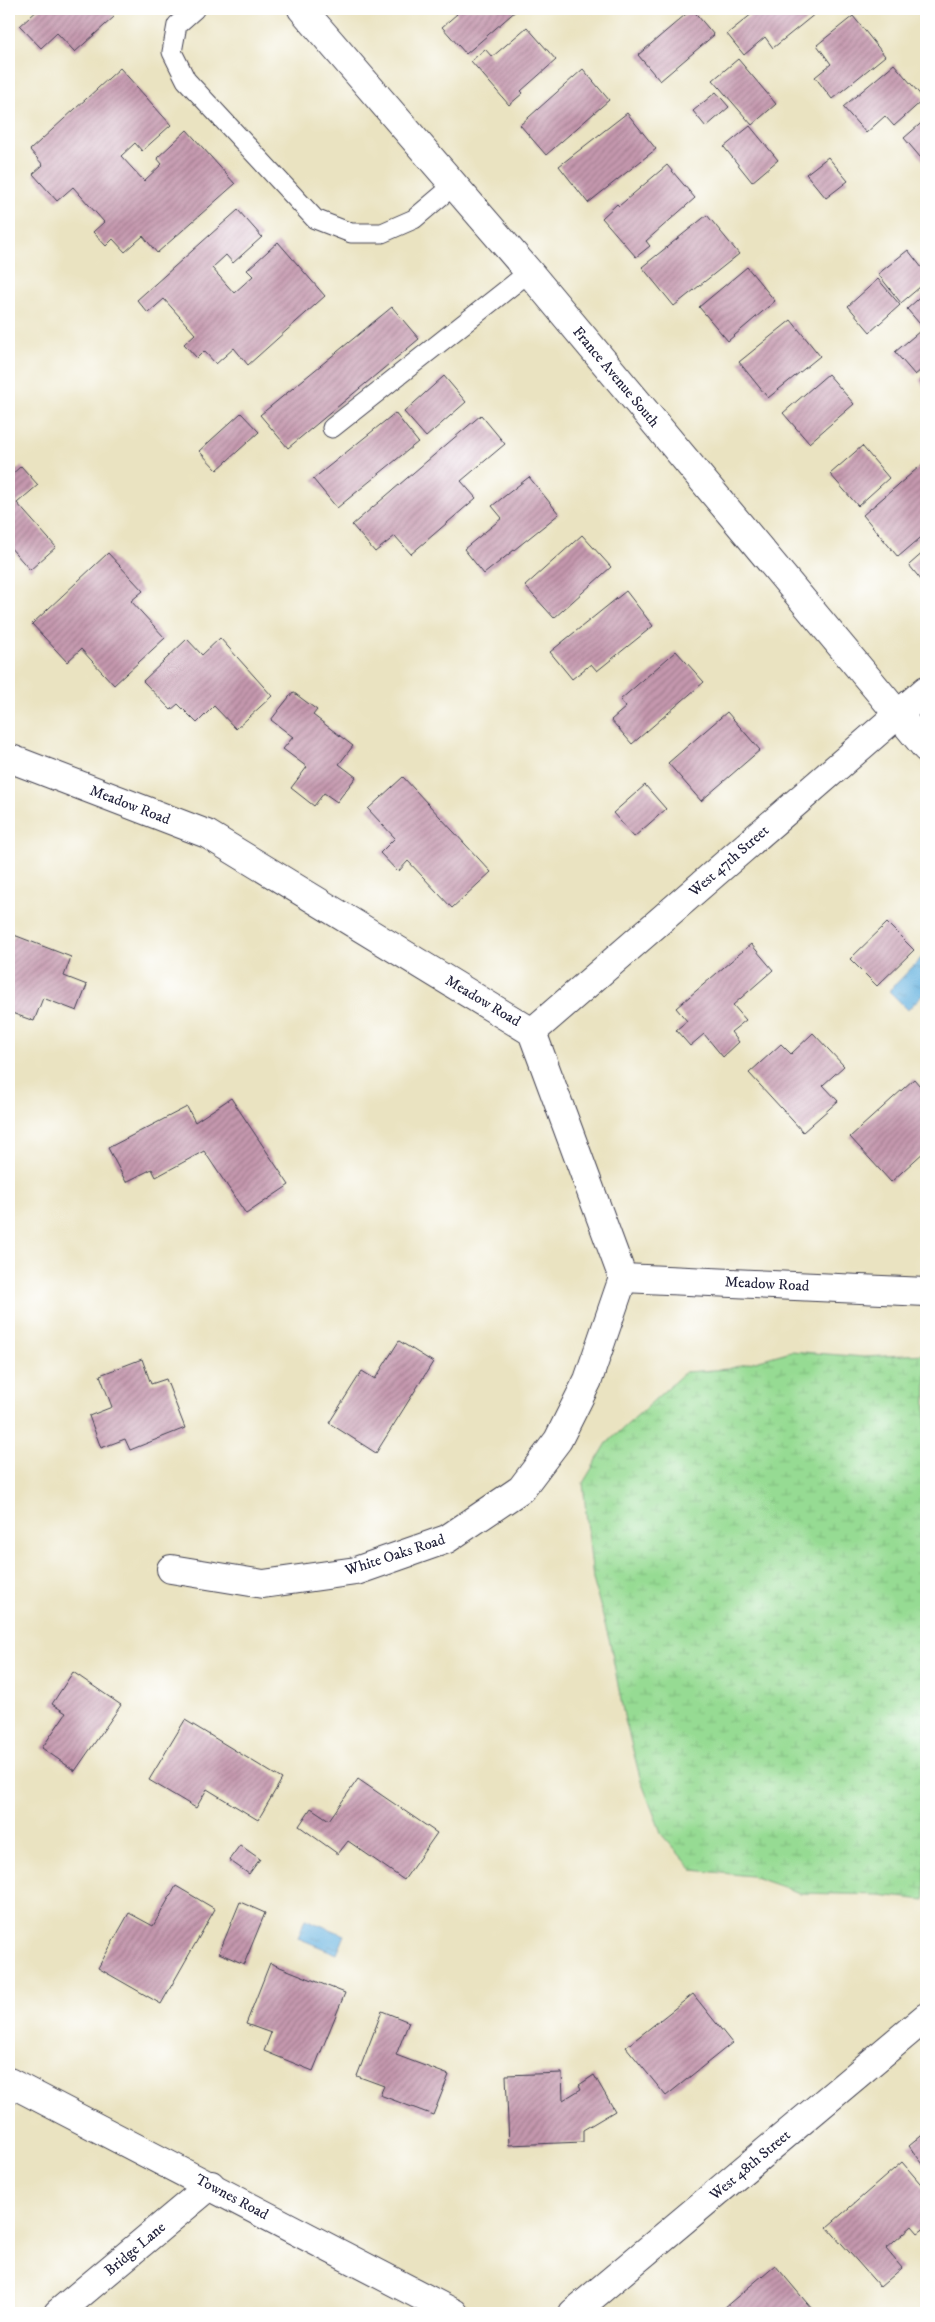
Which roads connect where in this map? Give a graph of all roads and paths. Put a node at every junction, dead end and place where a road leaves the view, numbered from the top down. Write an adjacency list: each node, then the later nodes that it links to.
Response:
1 (195, 9): 3 (lane)
2 (302, 9): 3 (street, France Avenue South)
3 (454, 184): 4 (street, France Avenue South)
4 (529, 272): 5 (lane); 7 (street, France Avenue South)
5 (332, 428)
6 (926, 690): 7 (street, West 47th Street)
7 (897, 714): 8 (street, France Avenue South); 10 (street, West 47th Street)
8 (926, 748)
9 (9, 758): 10 (street, Meadow Road)
10 (532, 1032): 11 (street, Meadow Road)
11 (623, 1278): 12 (street, Meadow Road); 13 (street, White Oaks Road)
12 (926, 1292)
13 (171, 1569)
14 (926, 2017): 17 (street, West 48th Street)
15 (9, 2082): 16 (street, Townes Road)
16 (211, 2185): 18 (street, Bridge Lane); 19 (street, Townes Road)
17 (583, 2310)
18 (58, 2313)
19 (454, 2313)

